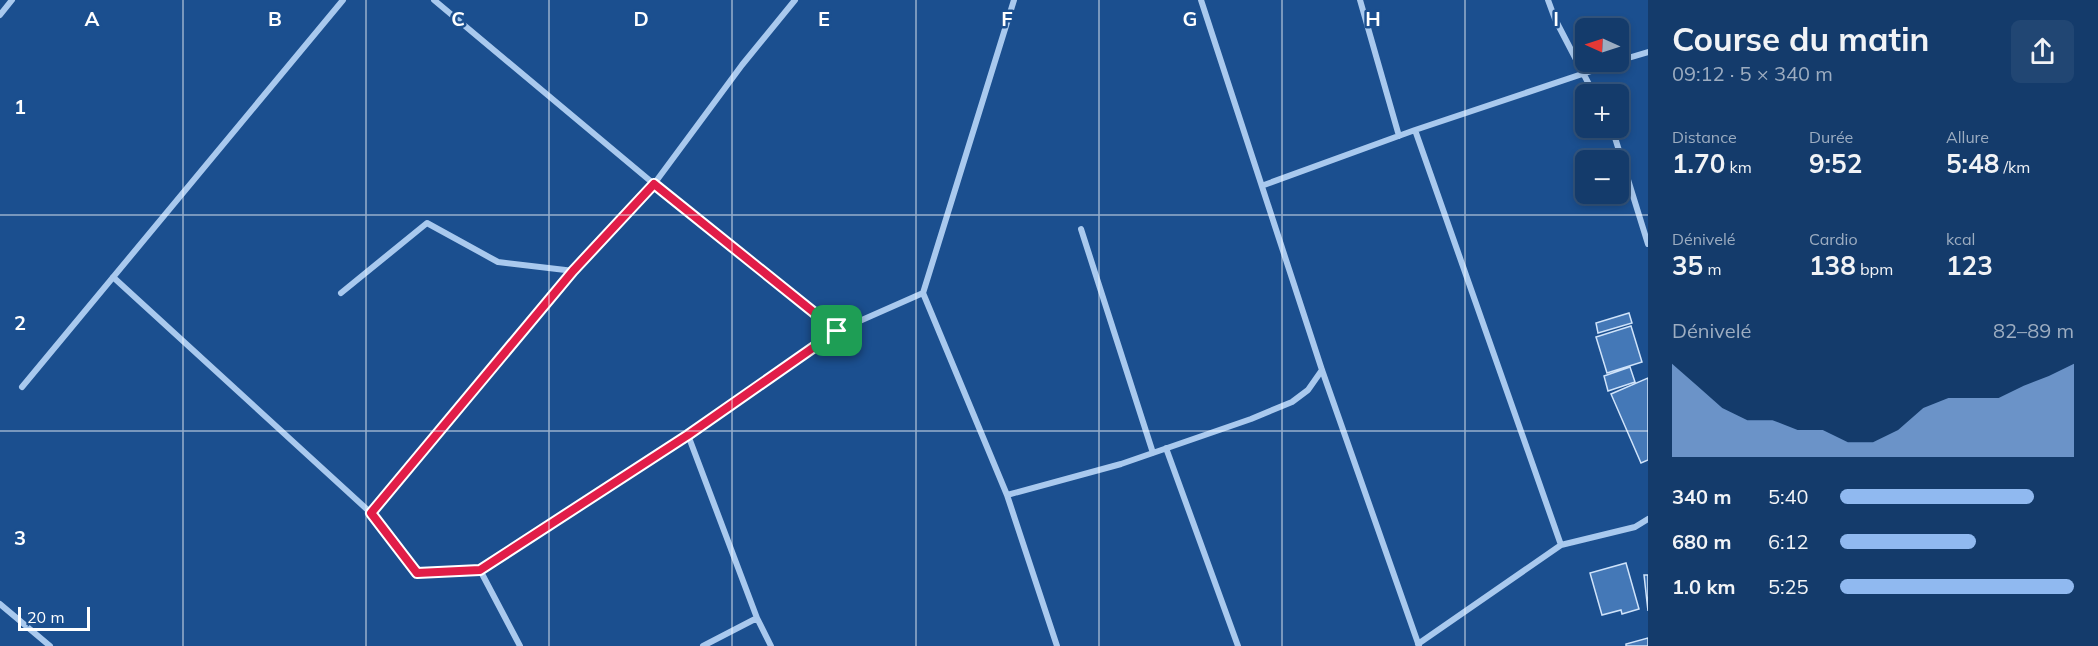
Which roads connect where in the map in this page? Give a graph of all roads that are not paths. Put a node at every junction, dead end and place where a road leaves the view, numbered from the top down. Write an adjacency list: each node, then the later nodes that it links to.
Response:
1 (12, 0): 9 (street)
2 (343, 0): 23 (street)
3 (434, 0): 18 (street)
4 (795, 0): 18 (street)
5 (1014, 0): 25 (street)
6 (1201, 0): 19 (street)
7 (1360, 0): 16 (street)
8 (1548, 0): 13 (street)
9 (0, 15)
10 (1648, 52): 11 (street)
11 (1629, 58)
12 (1585, 72): 13 (street)
13 (1582, 73): 14 (street); 15 (street)
14 (1588, 84)
15 (1415, 130): 16 (street); 35 (street)
16 (1399, 136): 19 (street)
17 (1615, 138): 21 (street)
18 (654, 184): 22 (street); 26 (street)
19 (1264, 186): 27 (street)
20 (1081, 229): 31 (street)
21 (1648, 244)
22 (573, 271): 24 (street); 33 (street)
23 (113, 277): 28 (street); 33 (street)
24 (341, 293)
25 (923, 293): 26 (street); 32 (street)
26 (837, 331): 29 (street)
27 (1322, 370): 30 (street); 39 (street)
28 (22, 387)
29 (688, 435): 36 (street); 38 (street)
30 (1166, 448): 31 (street); 45 (street)
31 (1153, 453): 32 (street)
32 (1007, 495): 44 (street)
33 (371, 513): 36 (street)
34 (1648, 519): 35 (street)
35 (1561, 545): 39 (street)
36 (480, 570): 41 (street)
37 (0, 604): 40 (street)
38 (757, 618): 42 (street); 43 (street)
39 (1419, 645)
40 (50, 646)
41 (520, 646)
42 (703, 646)
43 (771, 646)
44 (1057, 646)
45 (1238, 646)

